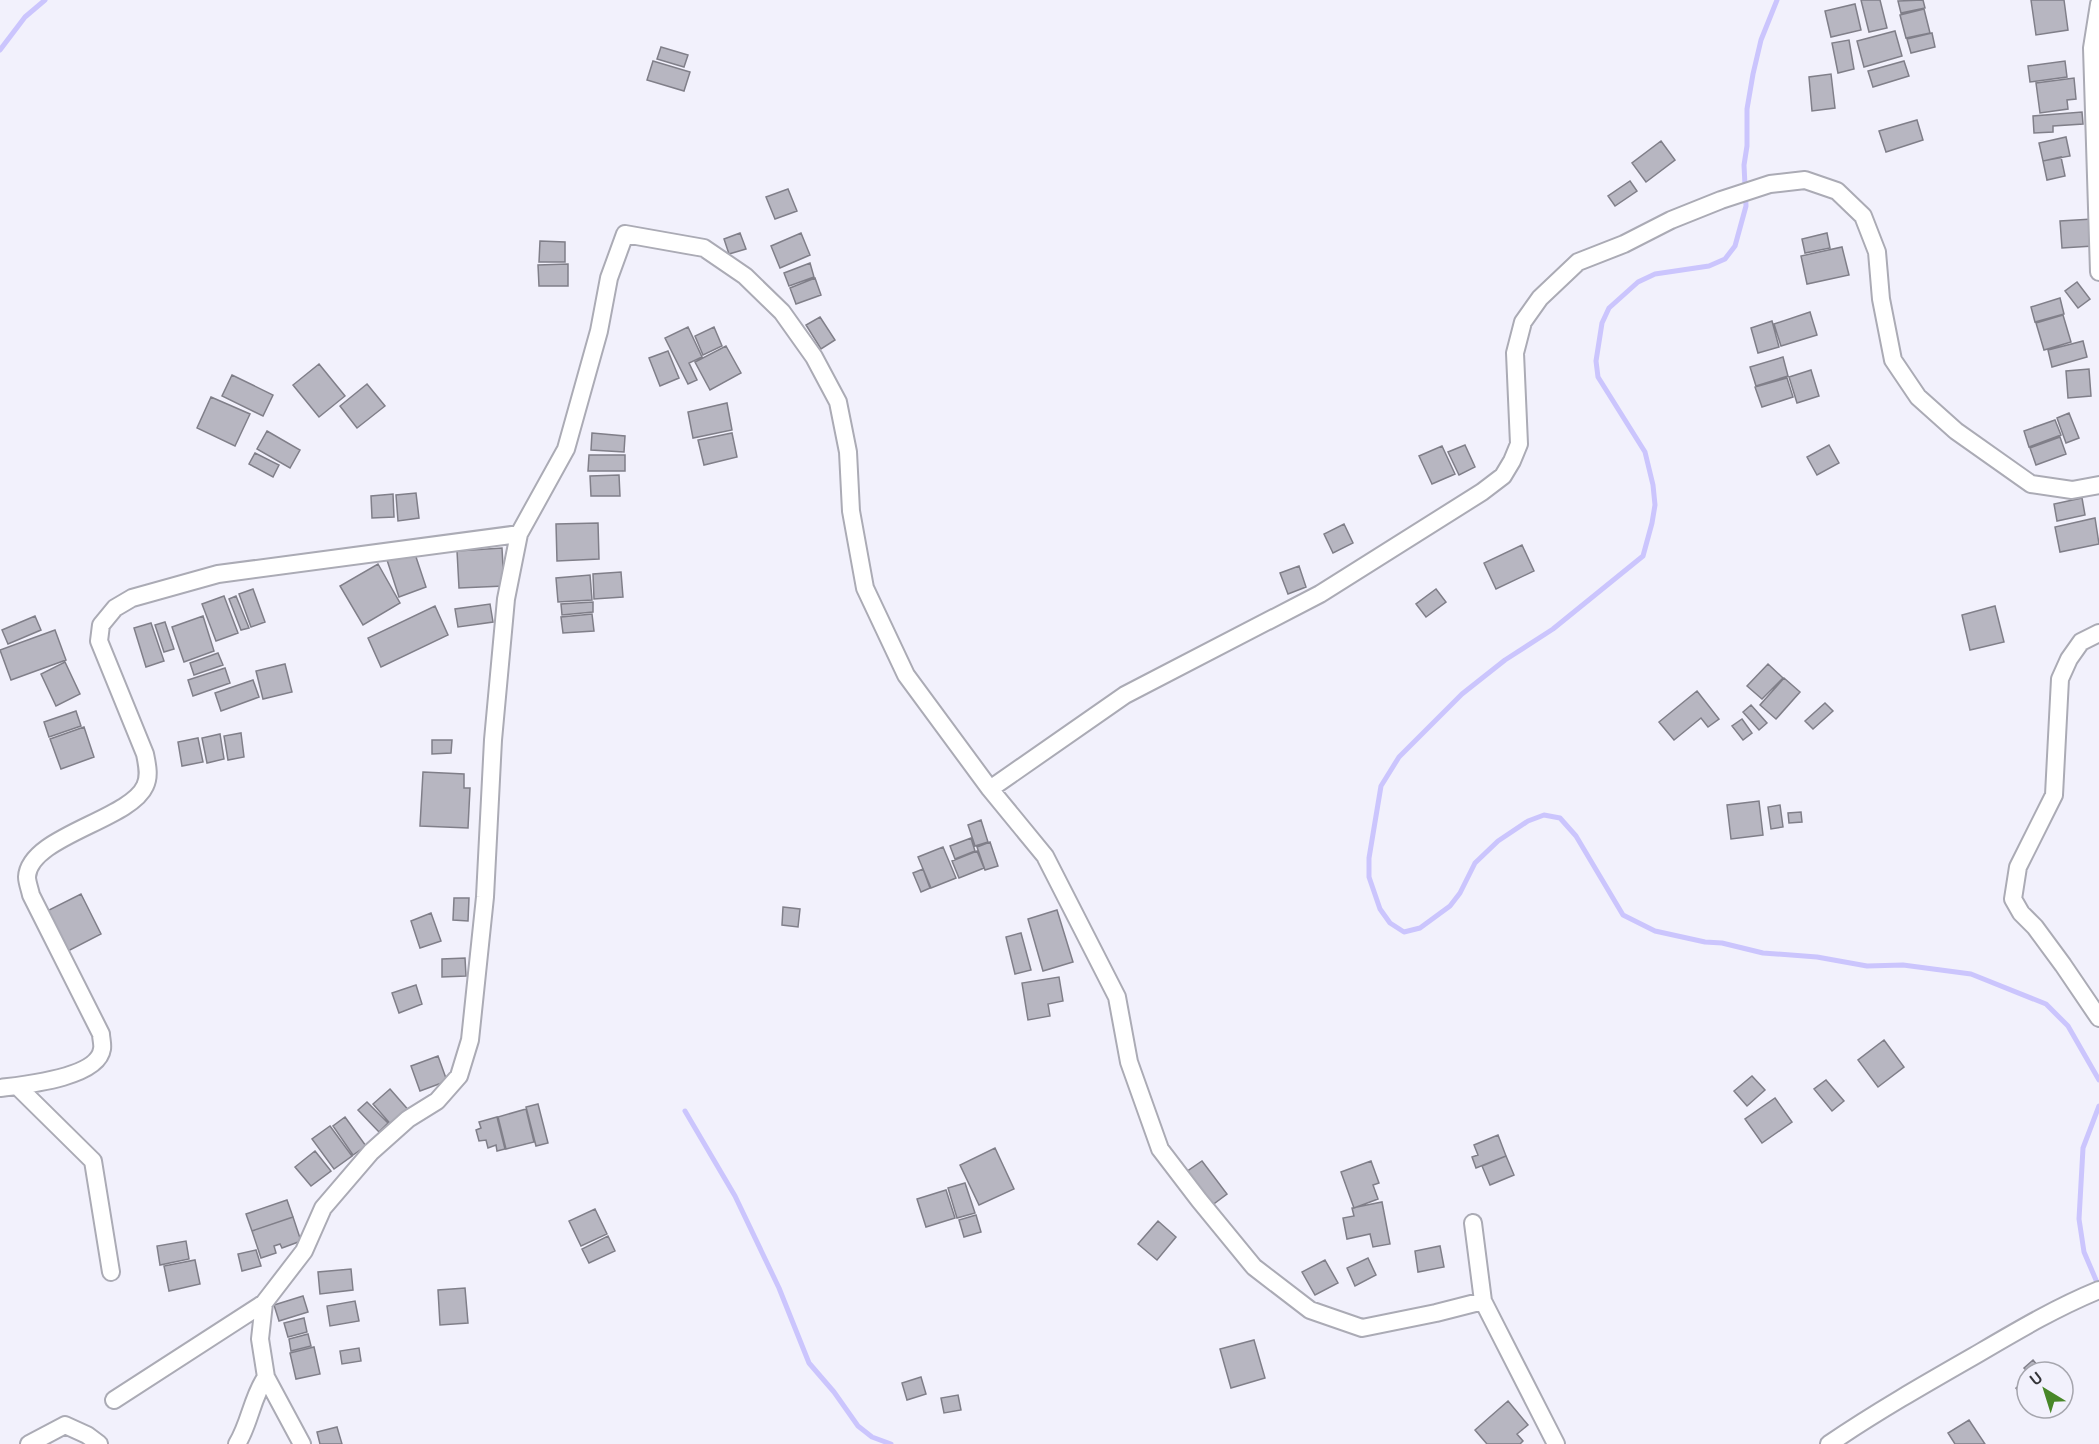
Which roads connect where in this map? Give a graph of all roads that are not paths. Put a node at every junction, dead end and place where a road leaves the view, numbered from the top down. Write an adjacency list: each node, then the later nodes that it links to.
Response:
1 (2099, 4): 2 (street)
2 (2099, 272)
3 (2099, 485): 6 (street)
4 (519, 534): 6 (street); 8 (street); 14 (street)
5 (2099, 633): 7 (street)
6 (990, 789): 13 (street)
7 (2099, 1018)
8 (17, 1086): 9 (street); 11 (street)
9 (0, 1088)
10 (1473, 1223): 13 (street)
11 (111, 1272)
12 (2099, 1290): 22 (street)
13 (1483, 1301): 21 (street)
14 (264, 1303): 15 (street); 16 (street)
15 (266, 1377): 19 (street); 20 (street)
16 (114, 1400)
17 (29, 1444): 18 (street)
18 (99, 1444)
19 (237, 1444)
20 (302, 1444)
21 (1556, 1444)
22 (1829, 1444)

